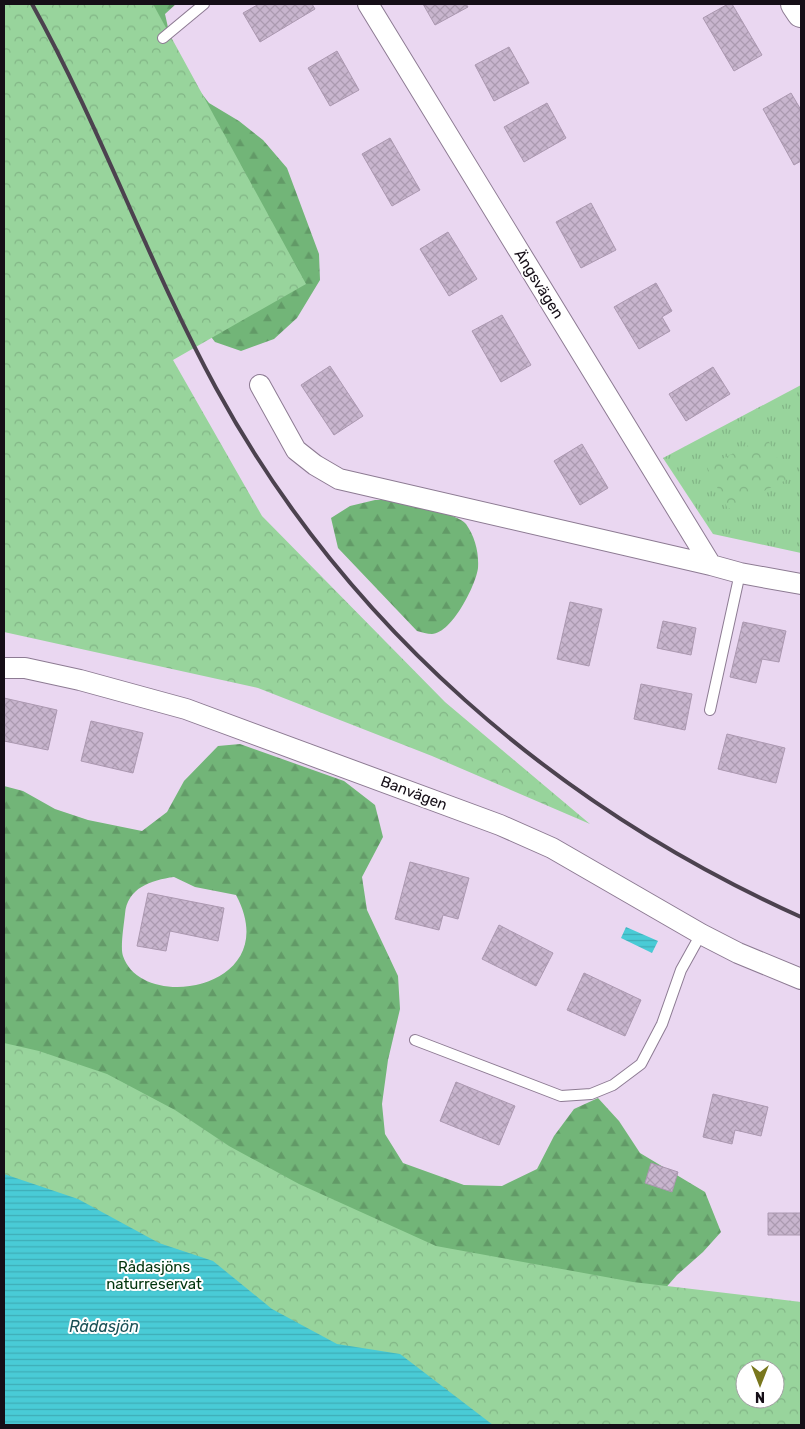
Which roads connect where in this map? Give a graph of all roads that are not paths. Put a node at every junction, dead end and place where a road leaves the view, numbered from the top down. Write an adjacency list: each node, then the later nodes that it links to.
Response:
1 (204, 4): 5 (lane)
2 (368, 4): 7 (street, Ängsvägen)
3 (796, 4): 4 (street)
4 (801, 13)
5 (163, 38)
6 (260, 385): 7 (street)
7 (712, 565): 8 (street)
8 (740, 573): 9 (street); 11 (lane)
9 (801, 584)
10 (4, 668): 12 (street, Banvägen)
11 (710, 710)
12 (701, 934): 13 (street, Banvägen); 14 (lane)
13 (801, 979)
14 (415, 1040)

